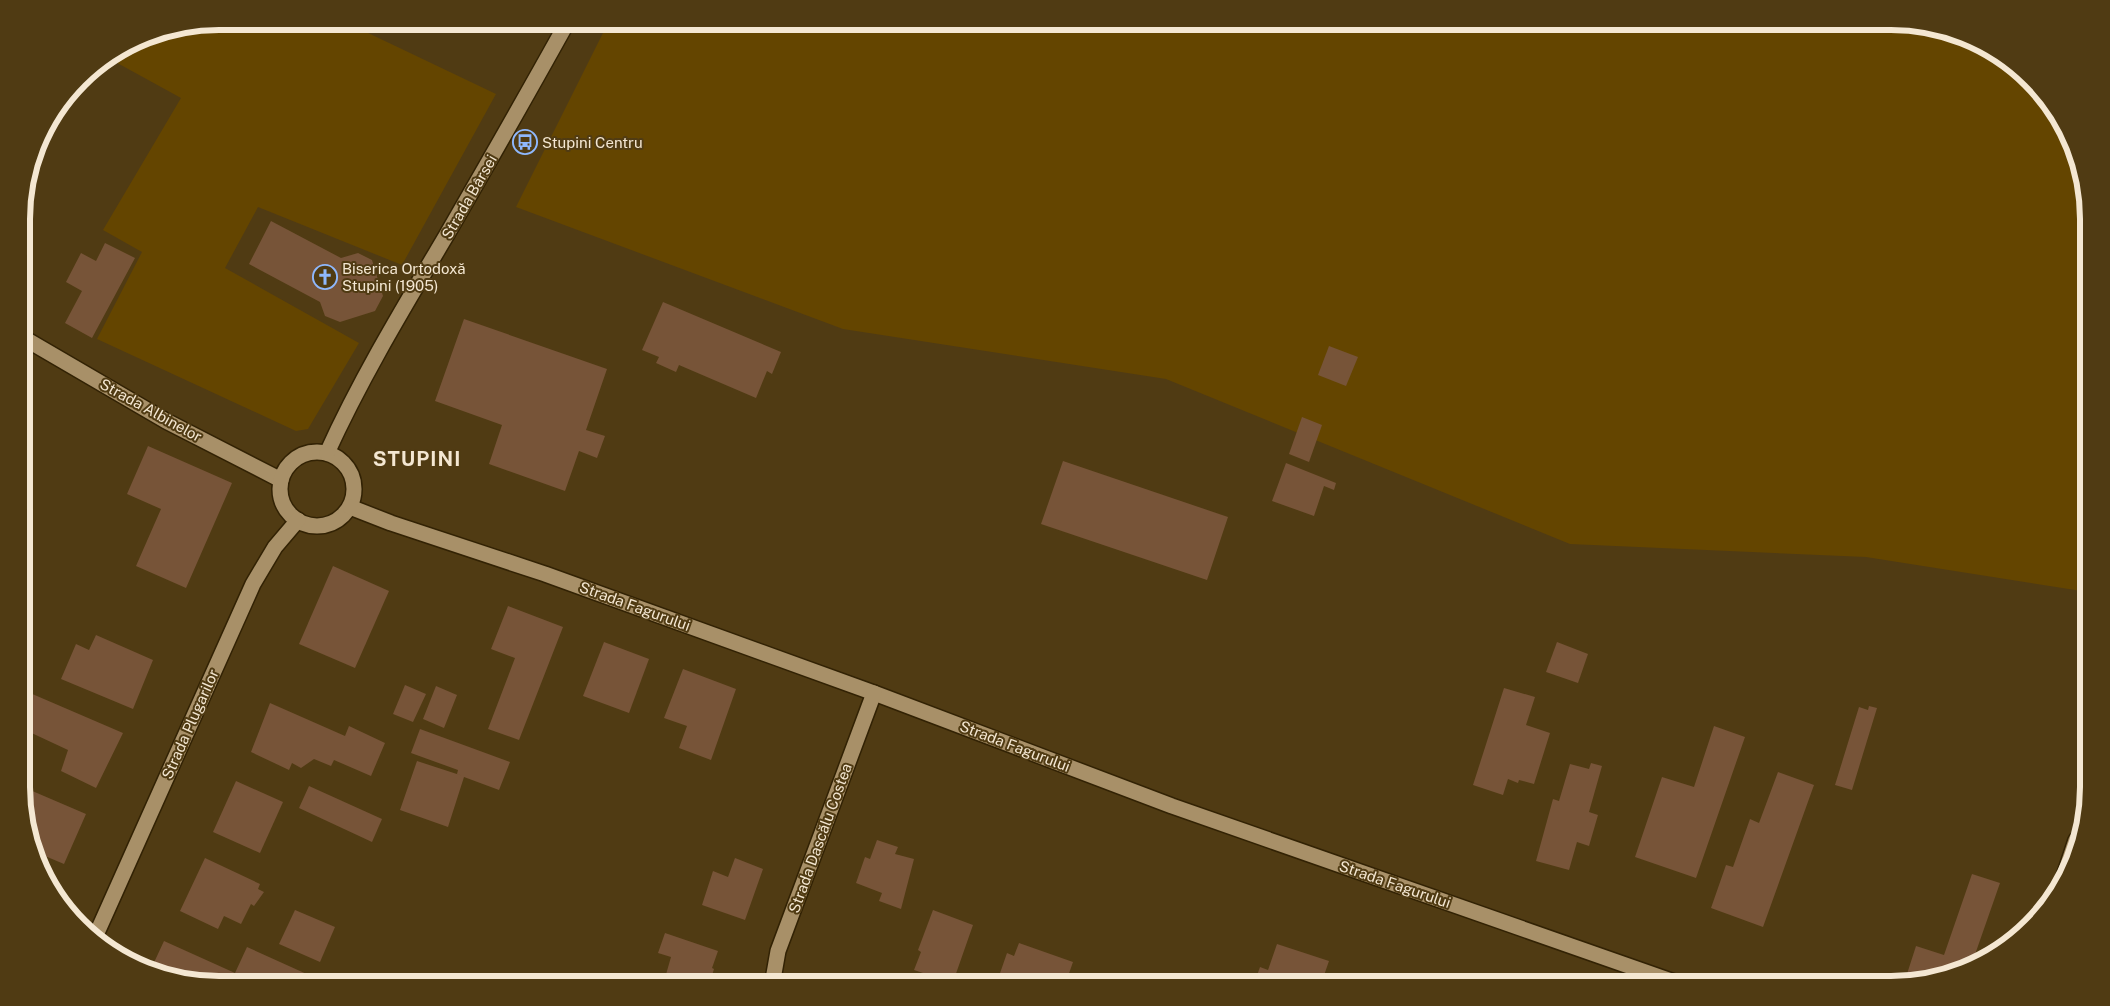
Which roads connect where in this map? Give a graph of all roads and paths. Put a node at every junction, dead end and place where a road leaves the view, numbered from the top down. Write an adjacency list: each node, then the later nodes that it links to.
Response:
1 (563, 30): 3 (street, Strada Bârsei)
2 (30, 342): 4 (street, Strada Albinelor)
3 (327, 453): 4 (street); 5 (street)
4 (281, 480): 6 (street)
5 (350, 507): 6 (street); 7 (street, Strada Fagurului)
6 (298, 520): 8 (street, Strada Plugarilor)
7 (874, 692): 9 (street, Strada Dascălu Costea); 10 (street, Strada Fagurului)
8 (97, 932)
9 (774, 976)
10 (1657, 976)

